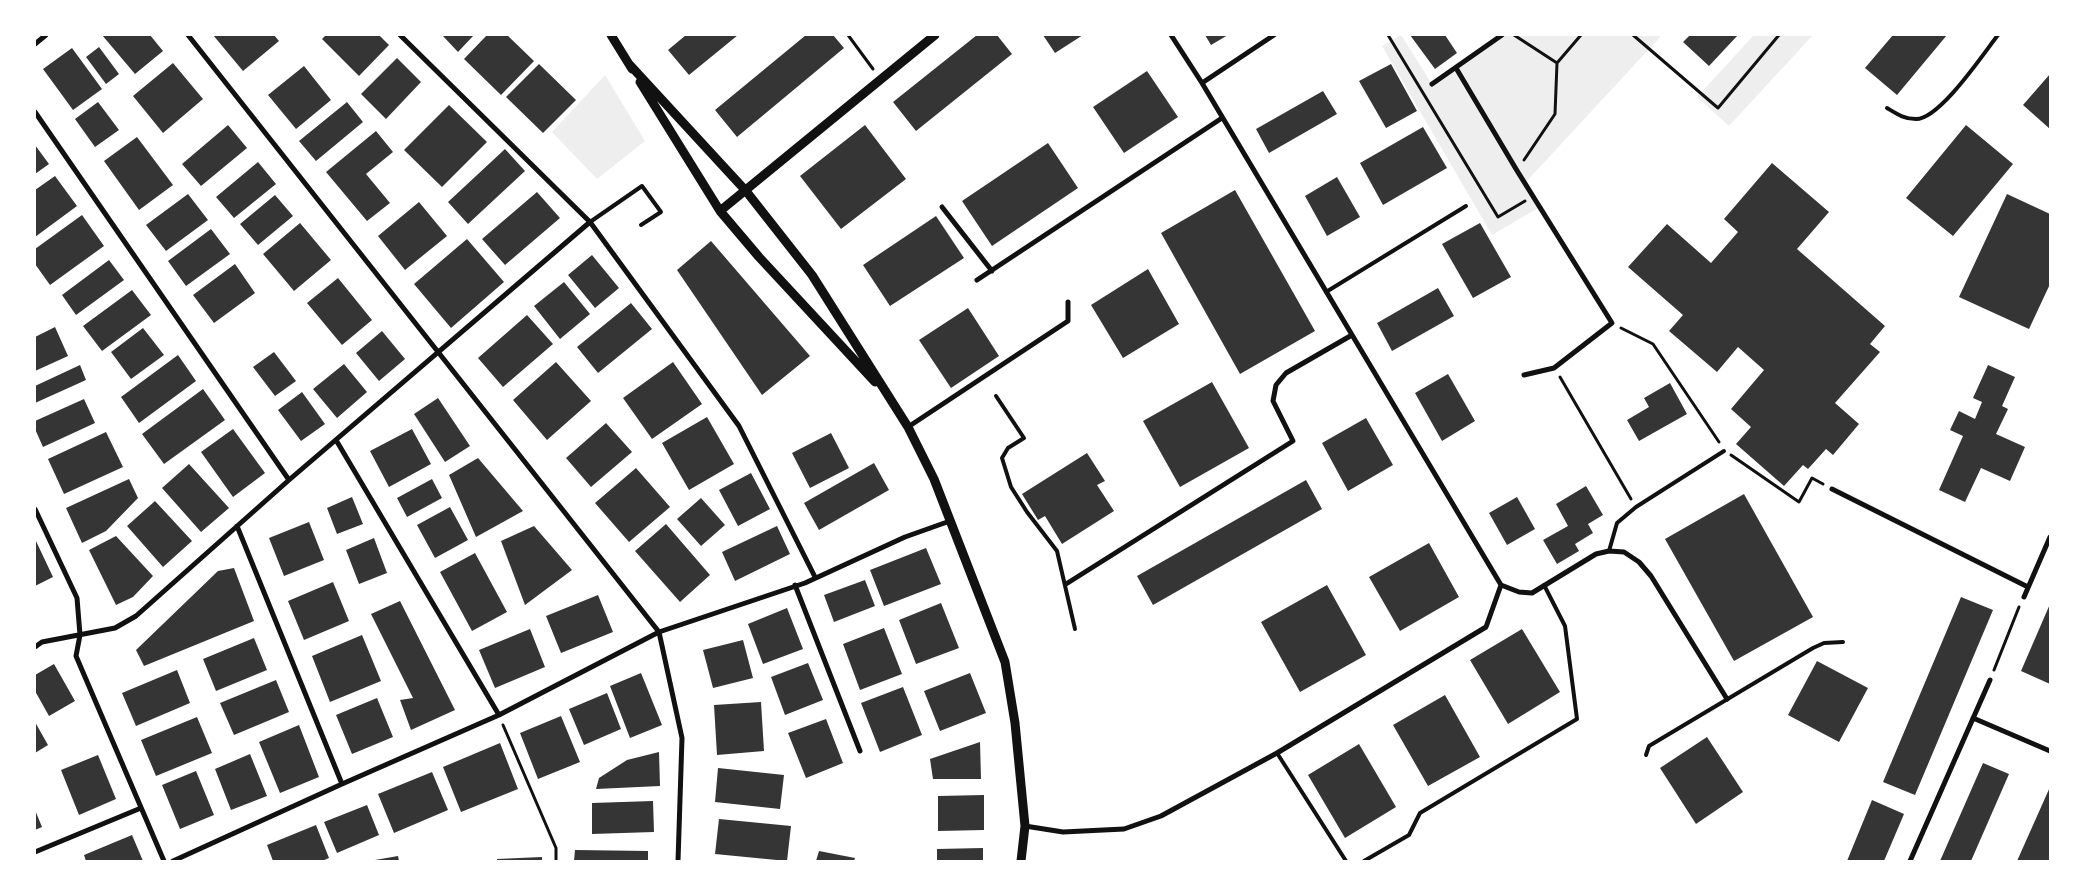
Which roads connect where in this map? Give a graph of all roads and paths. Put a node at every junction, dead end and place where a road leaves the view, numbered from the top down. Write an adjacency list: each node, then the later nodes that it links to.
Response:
1 (46, 35): 16 (street)
2 (188, 35): 40 (street)
3 (400, 35): 32 (street)
4 (611, 35): 18 (street)
5 (848, 35): 20 (path)
6 (936, 35): 20 (street)
7 (1171, 35): 21 (street)
8 (1274, 35): 21 (street)
9 (1388, 35): 28 (path)
10 (1502, 35): 19 (street)
11 (1513, 35): 17 (path)
12 (1581, 35): 17 (path)
13 (1633, 35): 14 (path)
14 (1779, 35)
15 (1998, 35): 23 (lane)
16 (35, 44)
17 (1557, 63): 26 (path)
18 (629, 64): 27 (street); 31 (street)
19 (1456, 68): 22 (street); 26 (street)
20 (881, 80): 27 (street)
21 (1202, 83): 25 (street)
22 (1432, 84)
23 (1888, 108)
24 (35, 112): 48 (street)
25 (1222, 118): 34 (street); 36 (street)
26 (1518, 172): 28 (street)
27 (746, 192): 31 (street); 44 (street)
28 (1533, 196): 38 (street)
29 (1466, 206): 36 (lane)
30 (942, 207): 34 (street)
31 (720, 211): 44 (street)
32 (590, 222): 33 (lane); 40 (street); 56 (street)
33 (641, 226)
34 (992, 271): 35 (street)
35 (977, 280)
36 (1326, 292): 39 (street)
37 (1068, 302): 45 (street)
38 (1612, 323): 41 (street); 47 (path)
39 (1352, 335): 57 (street); 59 (street)
40 (439, 352): 46 (street); 64 (street)
41 (1554, 368): 42 (street); 50 (path)
42 (1524, 374)
43 (996, 396): 57 (lane)
44 (892, 400): 45 (street)
45 (908, 427): 52 (street)
46 (336, 440): 48 (street); 70 (street)
47 (1724, 451): 49 (path); 50 (lane)
48 (289, 480): 53 (street)
49 (1832, 489): 61 (street)
50 (1636, 507): 55 (lane)
51 (35, 509): 65 (street)
52 (950, 521): 56 (street); 78 (street)
53 (237, 526): 65 (street); 76 (street)
54 (2050, 537): 61 (street)
55 (1609, 551): 60 (street); 69 (street)
56 (815, 577): 58 (street)
57 (1066, 584): 63 (lane)
58 (795, 585): 64 (street); 72 (street)
59 (1501, 585): 60 (street); 74 (street)
60 (1544, 585): 86 (lane)
61 (2028, 587): 62 (street)
62 (2024, 597): 68 (path)
63 (1075, 629)
64 (659, 632): 70 (street); 83 (street)
65 (80, 635): 67 (street); 77 (street)
66 (1843, 642): 69 (lane)
67 (35, 647)
68 (1990, 680): 71 (street)
69 (1726, 699): 75 (lane)
70 (499, 715): 76 (street); 82 (path)
71 (1973, 718): 73 (street); 87 (street)
72 (860, 751)
73 (2050, 751)
74 (1277, 753): 78 (street); 85 (lane)
75 (1646, 755)
76 (342, 784): 81 (street)
77 (141, 808): 79 (street); 80 (street)
78 (1025, 826): 84 (street)
79 (35, 852)
80 (164, 861)
81 (173, 861)
82 (556, 861)
83 (678, 861)
84 (1021, 861)
85 (1346, 861)
86 (1364, 861)
87 (1910, 861)

